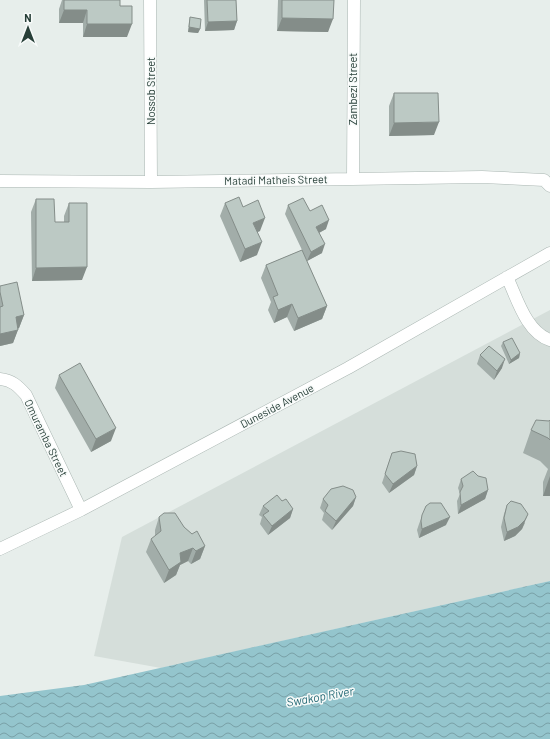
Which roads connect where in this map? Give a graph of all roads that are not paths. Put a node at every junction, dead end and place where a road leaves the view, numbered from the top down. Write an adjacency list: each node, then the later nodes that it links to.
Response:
1 (150, 0): 5 (street, Nossob Street)
2 (354, 0): 3 (street, Zambezi Street)
3 (353, 179): 5 (street, Matadi Matheis Street); 6 (street, Matadi Matheis Street)
4 (0, 181): 5 (street, Matadi Matheis Street)
5 (151, 182)
6 (550, 186)
7 (550, 254): 8 (street, Duneside Avenue)
8 (507, 277): 9 (street); 11 (street, Duneside Avenue)
9 (550, 340)
10 (0, 379): 11 (street, Omuramba Street)
11 (81, 510): 12 (street, Duneside Avenue)
12 (0, 549)

